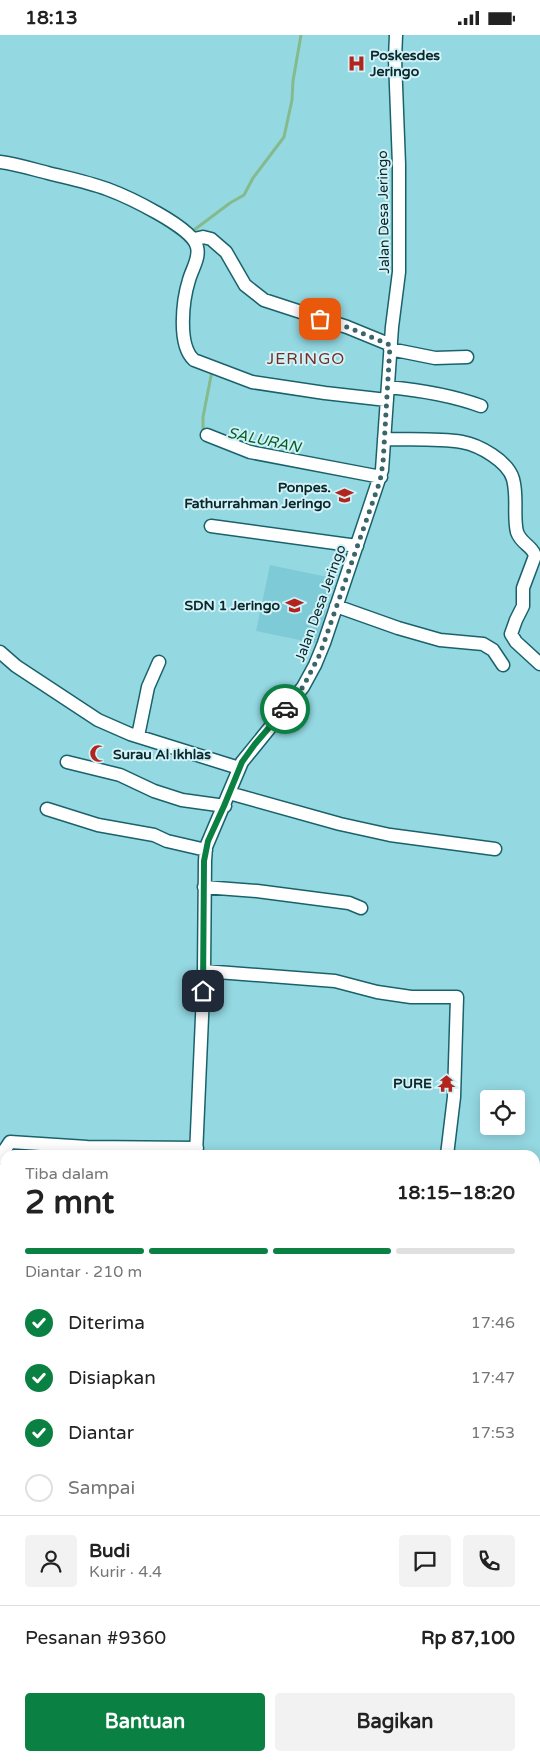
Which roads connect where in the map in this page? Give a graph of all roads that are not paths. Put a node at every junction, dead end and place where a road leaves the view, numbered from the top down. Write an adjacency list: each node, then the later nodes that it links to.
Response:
1 (396, 35): 4 (street, Jalan Desa Jeringo)
2 (0, 162): 3 (street)
3 (194, 239): 4 (street); 6 (street)
4 (390, 347): 5 (street); 6 (street, Jalan Desa Jeringo)
5 (467, 357)
6 (387, 394): 7 (street); 9 (street, Jalan Desa Jeringo)
7 (480, 406)
8 (207, 435): 10 (street)
9 (384, 439): 10 (street, Jalan Desa Jeringo); 17 (street)
10 (381, 477): 12 (street, Jalan Desa Jeringo)
11 (211, 527): 12 (street)
12 (357, 546): 13 (street, Jalan Desa Jeringo)
13 (336, 606): 16 (street); 20 (street, Jalan Desa Jeringo)
14 (0, 653): 18 (street)
15 (159, 662): 18 (street)
16 (502, 665)
17 (540, 665)
18 (138, 736): 20 (street)
19 (66, 763): 22 (street)
20 (240, 768): 21 (street, Jalan Desa Jeringo)
21 (229, 793): 22 (street, Jalan Desa Jeringo); 24 (street)
22 (224, 806): 25 (street, Jalan Desa Jeringo)
23 (47, 809): 25 (street)
24 (495, 849)
25 (206, 850): 26 (street, Jalan Desa Jeringo)
26 (204, 887): 27 (street); 28 (street, Jalan Desa Jeringo)
27 (361, 908)
28 (204, 971): 31 (street, Jalan Desa Jeringo); 32 (street)
29 (4, 1150): 30 (street)
30 (170, 1150)
31 (197, 1150)
32 (448, 1150)

